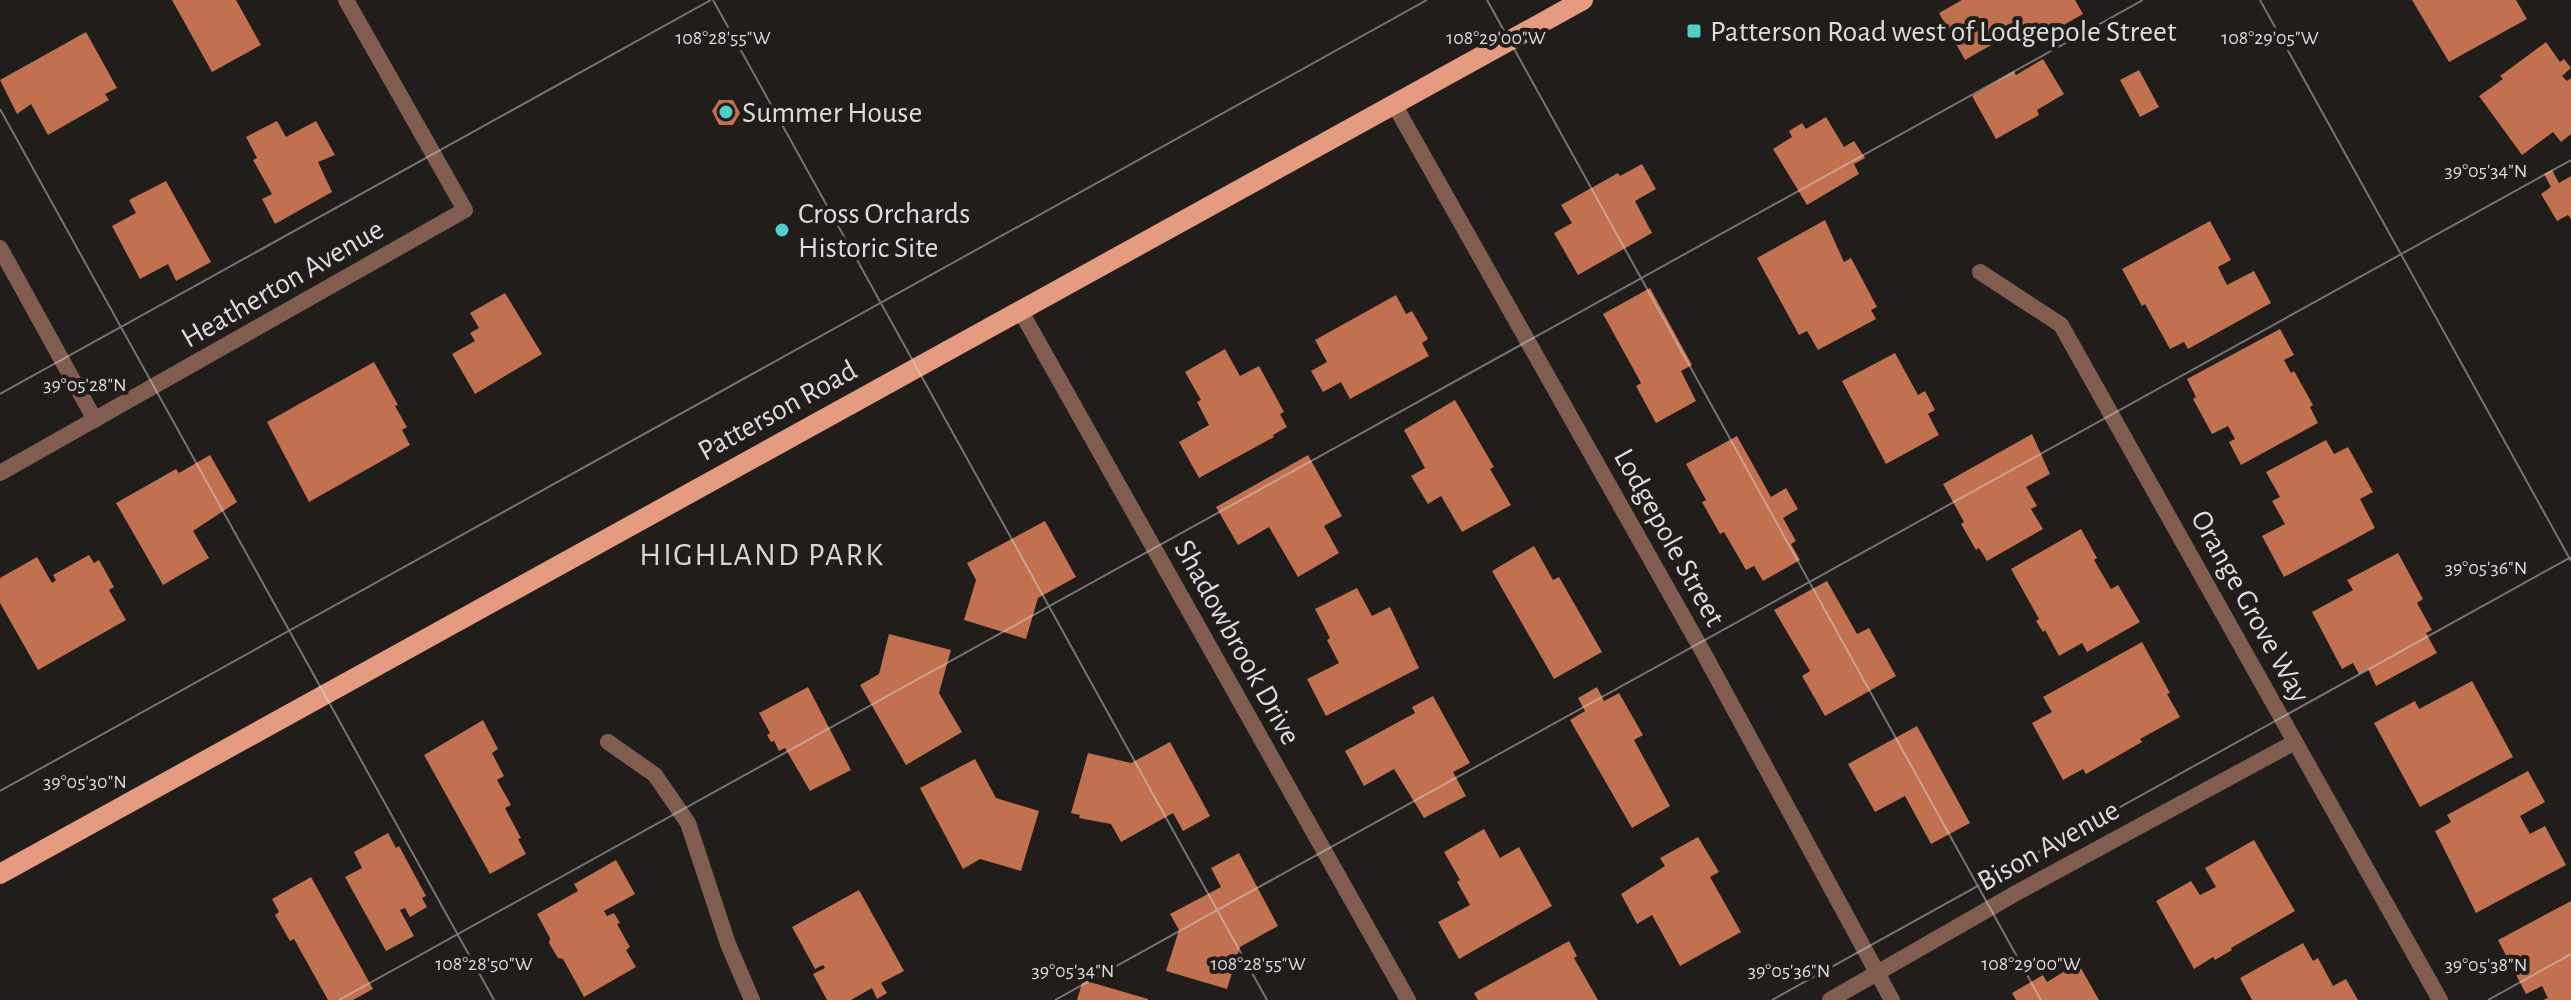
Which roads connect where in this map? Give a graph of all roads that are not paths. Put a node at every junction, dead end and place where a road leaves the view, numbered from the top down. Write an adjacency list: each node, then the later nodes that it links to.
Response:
1 (346, 0): 7 (street, Heatherton Avenue)
2 (1583, 0): 3 (main road, Patterson Road)
3 (1394, 104): 6 (main road, Patterson Road); 12 (street, Lodgepole Street)
4 (0, 248): 7 (street)
5 (1980, 272): 10 (street, Orange Grove Way)
6 (1020, 310): 11 (main road, Patterson Road); 14 (street, Shadowbrook Drive)
7 (95, 420): 8 (street, Heatherton Avenue)
8 (0, 473)
9 (608, 742): 13 (street)
10 (2295, 742): 12 (street, Bison Avenue); 17 (street, Orange Grove Way)
11 (0, 874)
12 (1878, 974): 15 (street, Bison Avenue); 16 (street, Lodgepole Street)
13 (752, 1000)
14 (1408, 1000)
15 (1830, 1000)
16 (1892, 1000)
17 (2440, 1000)

